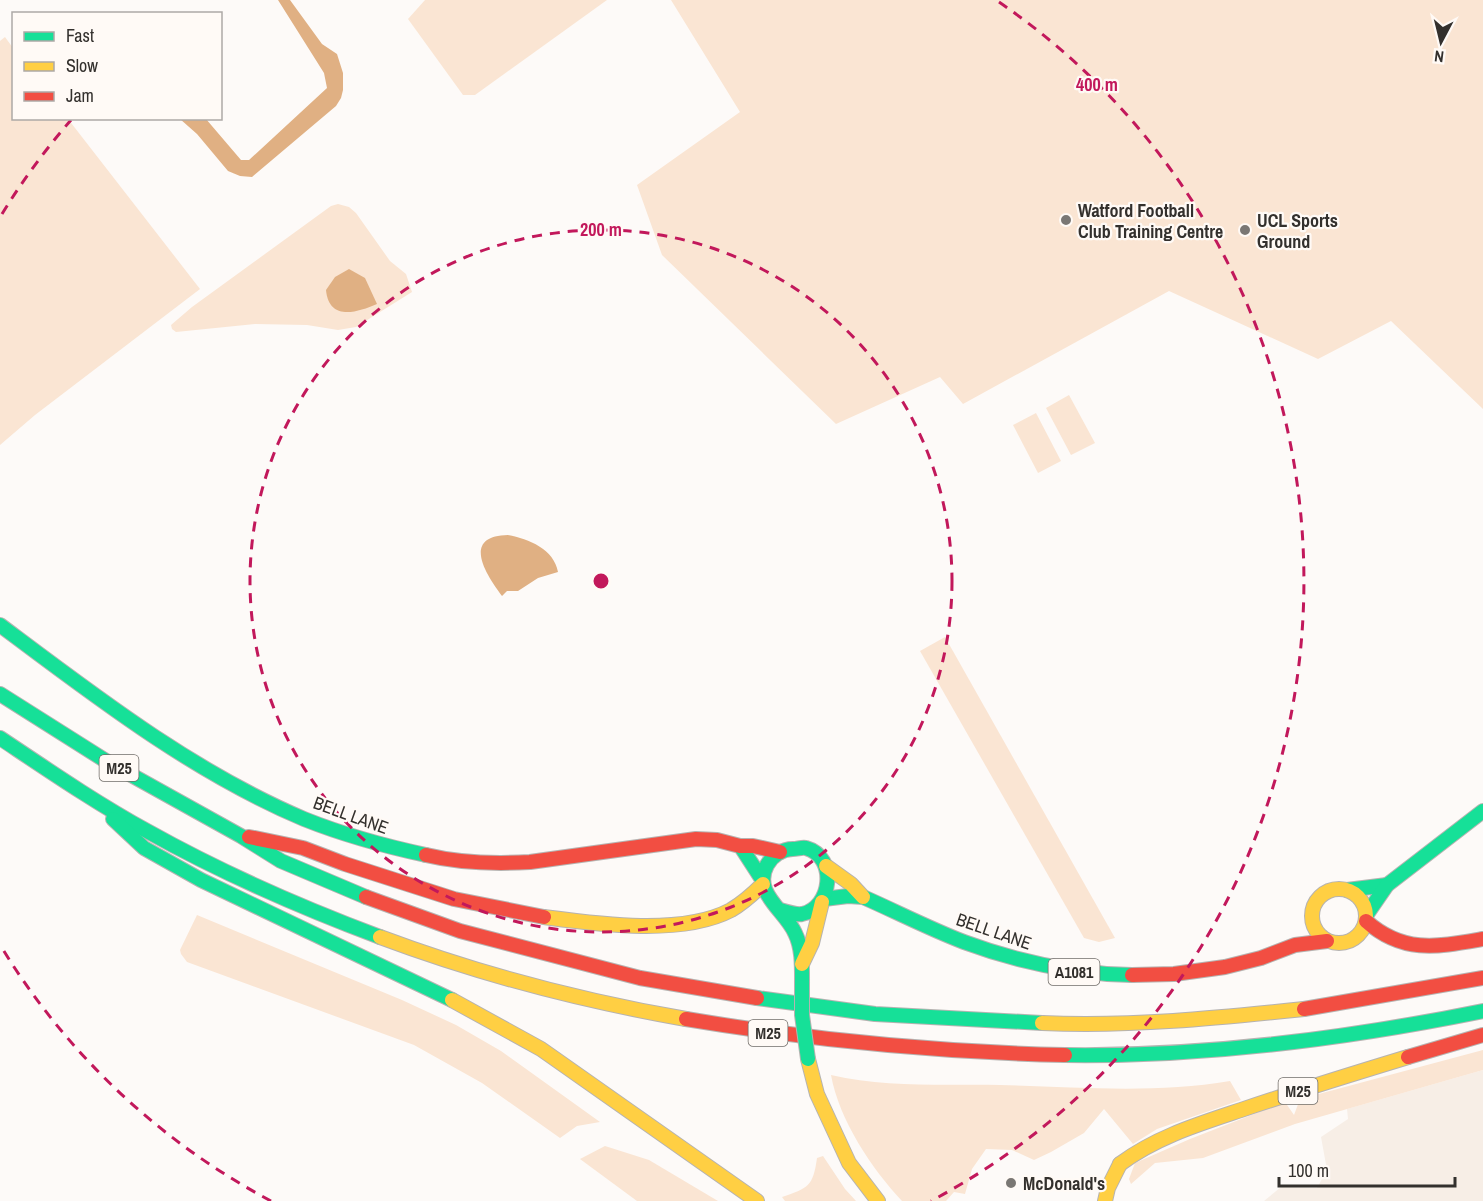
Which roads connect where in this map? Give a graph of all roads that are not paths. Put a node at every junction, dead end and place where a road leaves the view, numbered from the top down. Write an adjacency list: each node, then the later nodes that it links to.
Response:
1 (0, 625): 7 (main road, BELL LANE)
2 (0, 694): 6 (main road, M25)
3 (0, 738): 4 (main road, M25)
4 (92, 799): 23 (main road, M25); 25 (main road, M25)
5 (1483, 811): 11 (main road)
6 (241, 836): 10 (main road, M25); 22 (main road, M25)
7 (741, 846): 8 (main road, BELL LANE); 10 (main road)
8 (780, 852): 9 (main road); 10 (main road)
9 (826, 866): 13 (main road, BELL LANE / A1081); 14 (main road)
10 (763, 882): 15 (main road)
11 (1387, 885): 12 (main road); 16 (main road)
12 (1347, 890): 16 (main road); 17 (main road)
13 (863, 897): 14 (main road, BELL LANE / A1081); 20 (main road, BELL LANE / A1081)
14 (823, 900): 15 (main road); 21 (main road)
15 (780, 910): 21 (main road)
16 (1366, 917): 18 (main road); 19 (main road)
17 (1311, 919): 19 (main road); 20 (main road)
18 (1483, 939)
19 (1327, 941): 20 (main road, BELL LANE / A1081)
20 (1295, 945)
21 (802, 964): 26 (main road, bridge)
22 (1483, 978)
23 (1483, 1011)
24 (1483, 1035): 27 (main road, M25)
25 (757, 1201)
26 (878, 1201)
27 (1105, 1201)

